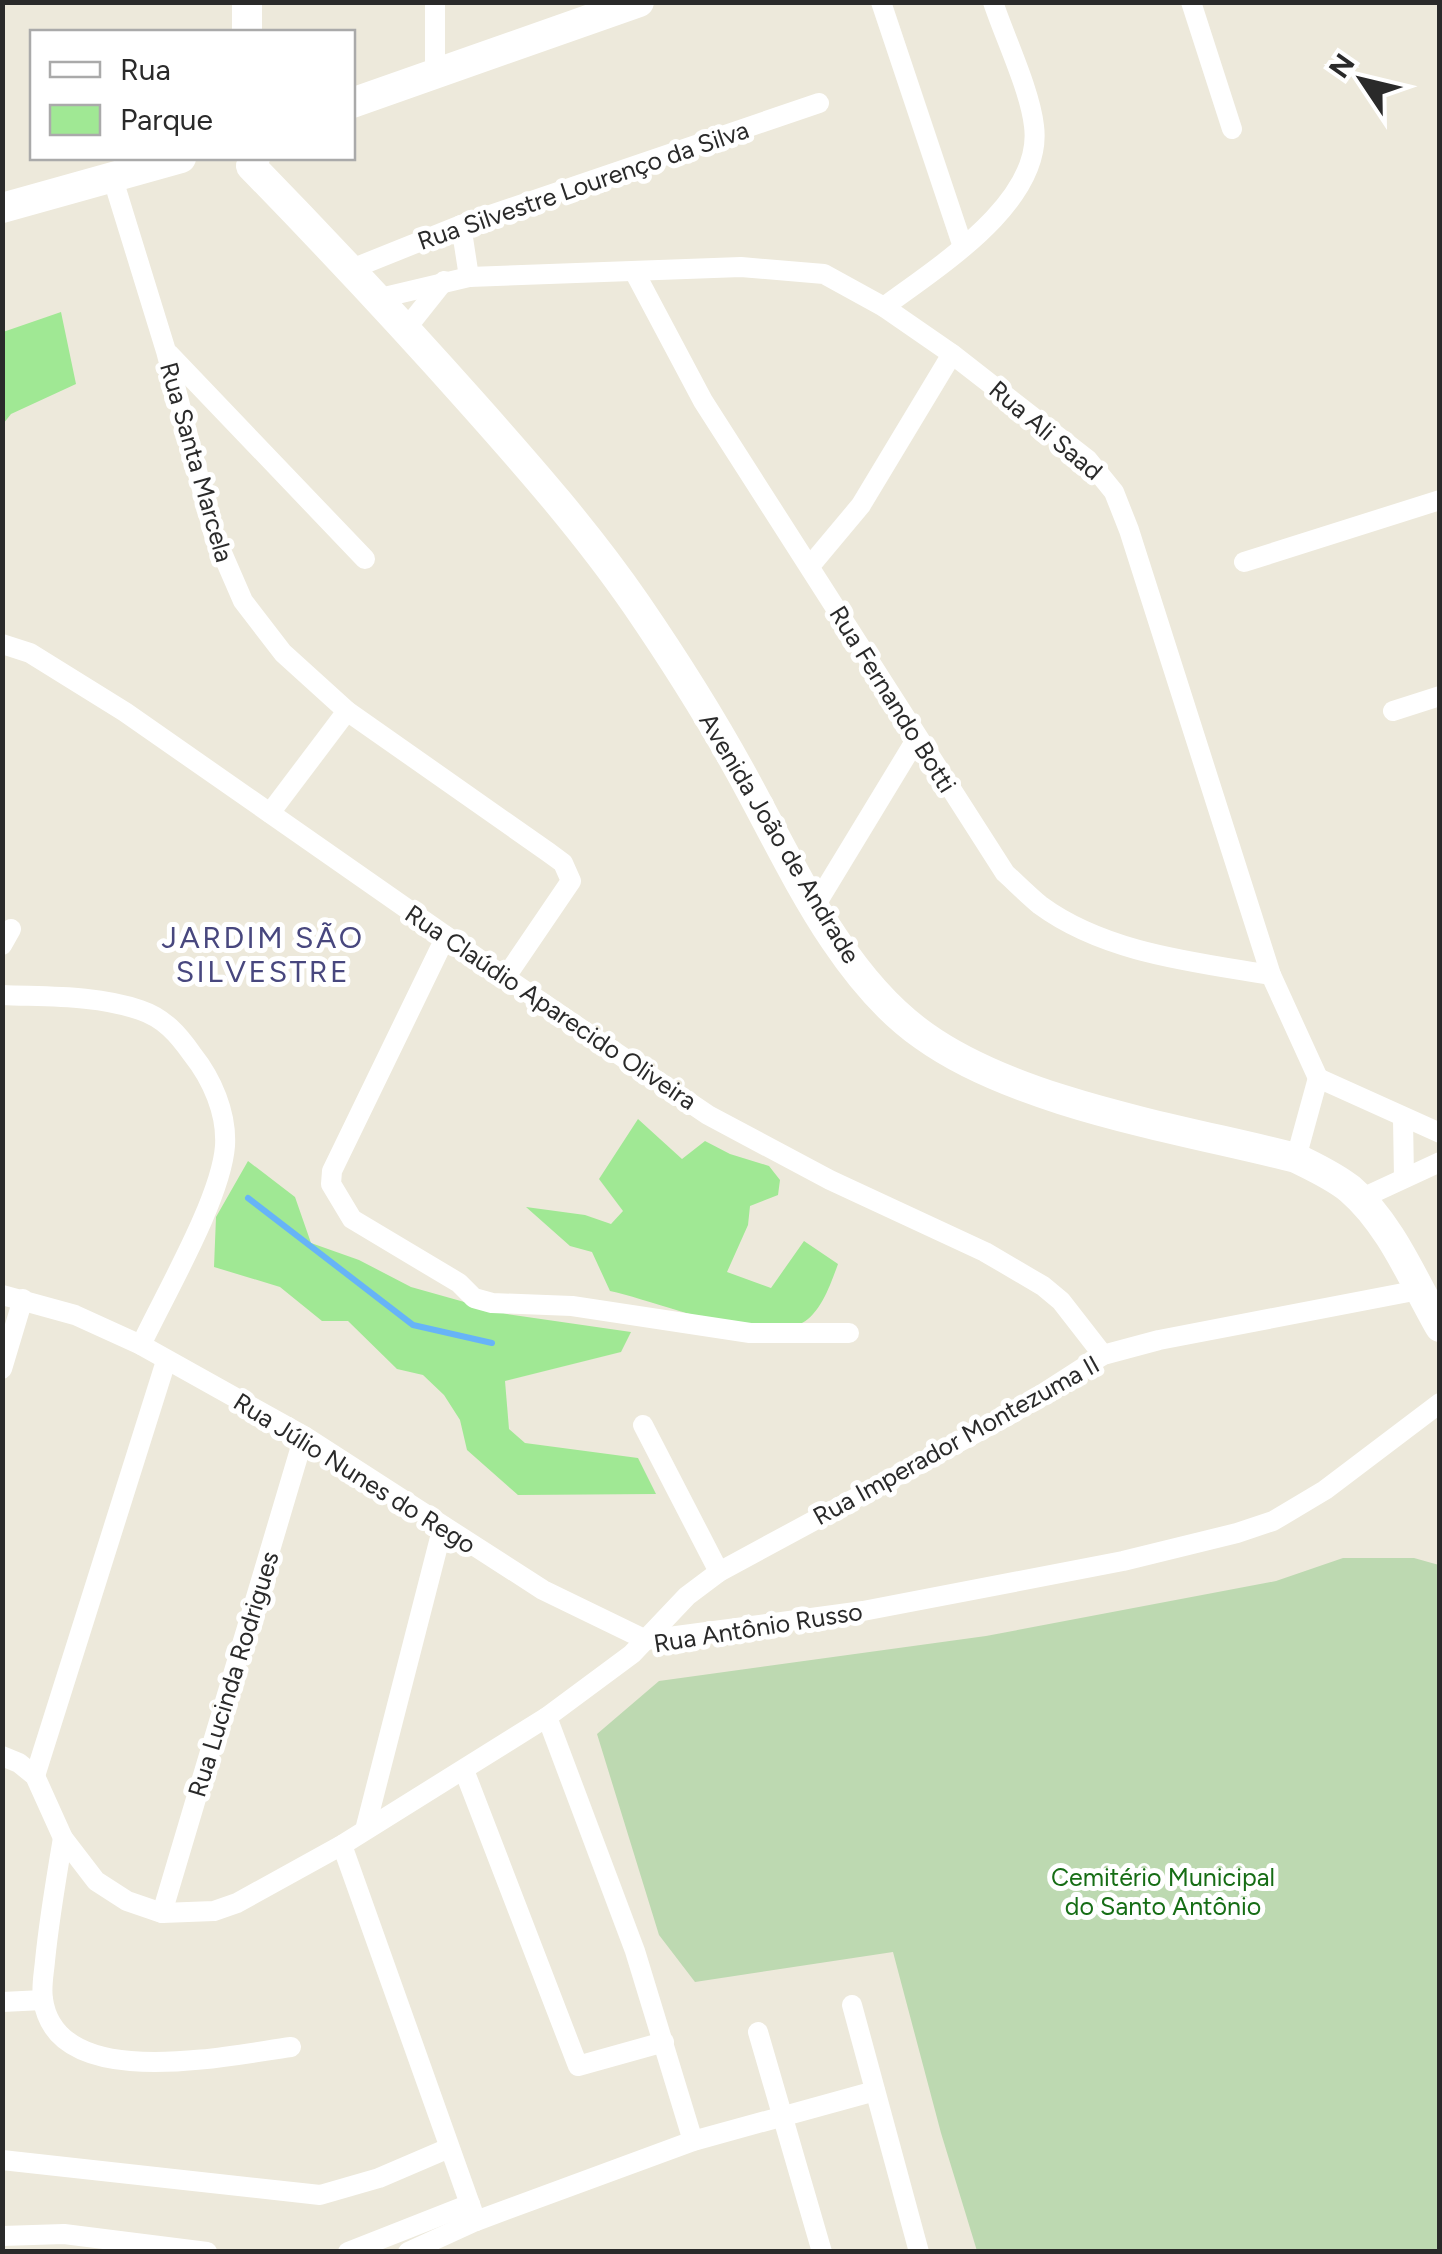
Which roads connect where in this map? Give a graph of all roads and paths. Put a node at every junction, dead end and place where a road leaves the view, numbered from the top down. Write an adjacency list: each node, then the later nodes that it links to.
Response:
1 (248, 2): 8 (main road)
2 (435, 2): 9 (street)
3 (639, 2): 7 (main road)
4 (881, 2): 18 (street)
5 (993, 2): 18 (street)
6 (1191, 2): 12 (street)
7 (592, 9): 9 (main road)
8 (247, 30)
9 (435, 74): 10 (main road)
10 (355, 102)
11 (819, 104): 17 (street, Rua Silvestre Lourenço da Silva)
12 (1232, 129)
13 (172, 160): 15 (main road)
14 (254, 160): 19 (main road, Avenida João de Andrade)
15 (112, 176): 16 (main road); 26 (street, Rua Santa Marcela)
16 (2, 208)
17 (461, 224): 19 (street, Rua Silvestre Lourenço da Silva); 21 (street)
18 (963, 247): 24 (street)
19 (349, 270): 23 (main road, Avenida João de Andrade)
20 (635, 273): 21 (street, Rua Ali Saad); 24 (street, Rua Ali Saad); 31 (street, Rua Fernando Botti)
21 (469, 277): 22 (street, Rua Ali Saad)
22 (444, 281): 23 (street, Rua Ali Saad); 25 (street)
23 (376, 299): 25 (main road, Avenida João de Andrade)
24 (884, 306): 27 (street, Rua Ali Saad)
25 (405, 330): 38 (main road, Avenida João de Andrade)
26 (166, 351): 29 (street); 35 (street, Rua Santa Marcela)
27 (952, 354): 31 (street); 40 (street, Rua Ali Saad)
28 (1440, 500): 30 (street)
29 (365, 559)
30 (1244, 562)
31 (810, 566): 36 (street, Rua Fernando Botti)
32 (2, 644): 37 (street, Rua Claúdio Aparecido Oliveira)
33 (1440, 696): 34 (street)
34 (1394, 710)
35 (347, 711): 37 (street); 41 (street, Rua Santa Marcela)
36 (917, 738): 38 (street); 40 (street, Rua Fernando Botti)
37 (270, 812): 39 (street, Rua Claúdio Aparecido Oliveira)
38 (815, 906): 46 (main road, Avenida João de Andrade)
39 (446, 936): 41 (street, Rua Claúdio Aparecido Oliveira); 53 (street)
40 (1271, 975): 43 (street, Rua Ali Saad)
41 (505, 978): 55 (street, Rua Claúdio Aparecido Oliveira)
42 (2, 995): 54 (street)
43 (1318, 1078): 44 (street); 46 (street)
44 (1402, 1119): 45 (street); 48 (street)
45 (1440, 1134)
46 (1296, 1158): 49 (main road, Avenida João de Andrade)
47 (1440, 1162): 48 (street)
48 (1404, 1178): 49 (street)
49 (1360, 1199): 50 (main road, Avenida João de Andrade)
50 (1419, 1290): 52 (main road, Avenida João de Andrade); 55 (street, Rua Imperador Montezuma II)
51 (13, 1297): 54 (street, Rua Júlio Nunes do Rego); 57 (street)
52 (1440, 1327)
53 (848, 1333)
54 (140, 1345): 56 (street, Rua Júlio Nunes do Rego)
55 (1102, 1355): 62 (street, Rua Imperador Montezuma II)
56 (166, 1361): 60 (street, Rua Júlio Nunes do Rego); 67 (street)
57 (2, 1369)
58 (1440, 1403): 63 (street, Rua Antônio Russo)
59 (643, 1425): 62 (street)
60 (304, 1436): 61 (street, Rua Júlio Nunes do Rego); 71 (street, Rua Lucinda Rodrigues)
61 (442, 1526): 63 (street, Rua Júlio Nunes do Rego); 68 (street)
62 (719, 1572): 63 (street, Rua Imperador Montezuma II)
63 (646, 1640): 64 (street, Rua Antônio Russo)
64 (547, 1717): 66 (street, Rua Antônio Russo); 76 (street)
65 (2, 1756): 67 (street)
66 (464, 1770): 68 (street, Rua Antônio Russo); 76 (street)
67 (35, 1776): 69 (street, Rua Antônio Russo)
68 (365, 1830): 70 (street, Rua Antônio Russo)
69 (63, 1838): 71 (street, Rua Antônio Russo); 72 (street)
70 (342, 1845): 71 (street, Rua Antônio Russo); 81 (street)
71 (162, 1913)
72 (43, 2000): 73 (street); 77 (street)
73 (2, 2002)
74 (852, 2005): 78 (street)
75 (758, 2032): 79 (street)
76 (664, 2042): 80 (street)
77 (291, 2048)
78 (875, 2091): 79 (street); 89 (street)
79 (782, 2116): 80 (street); 88 (street)
80 (693, 2141): 83 (street)
81 (449, 2148): 82 (street); 83 (street)
82 (2, 2160)
83 (473, 2213): 86 (street); 87 (street)
84 (2, 2236): 85 (street)
85 (207, 2252)
86 (348, 2252)
87 (408, 2252)
88 (822, 2252)
89 (919, 2252)

